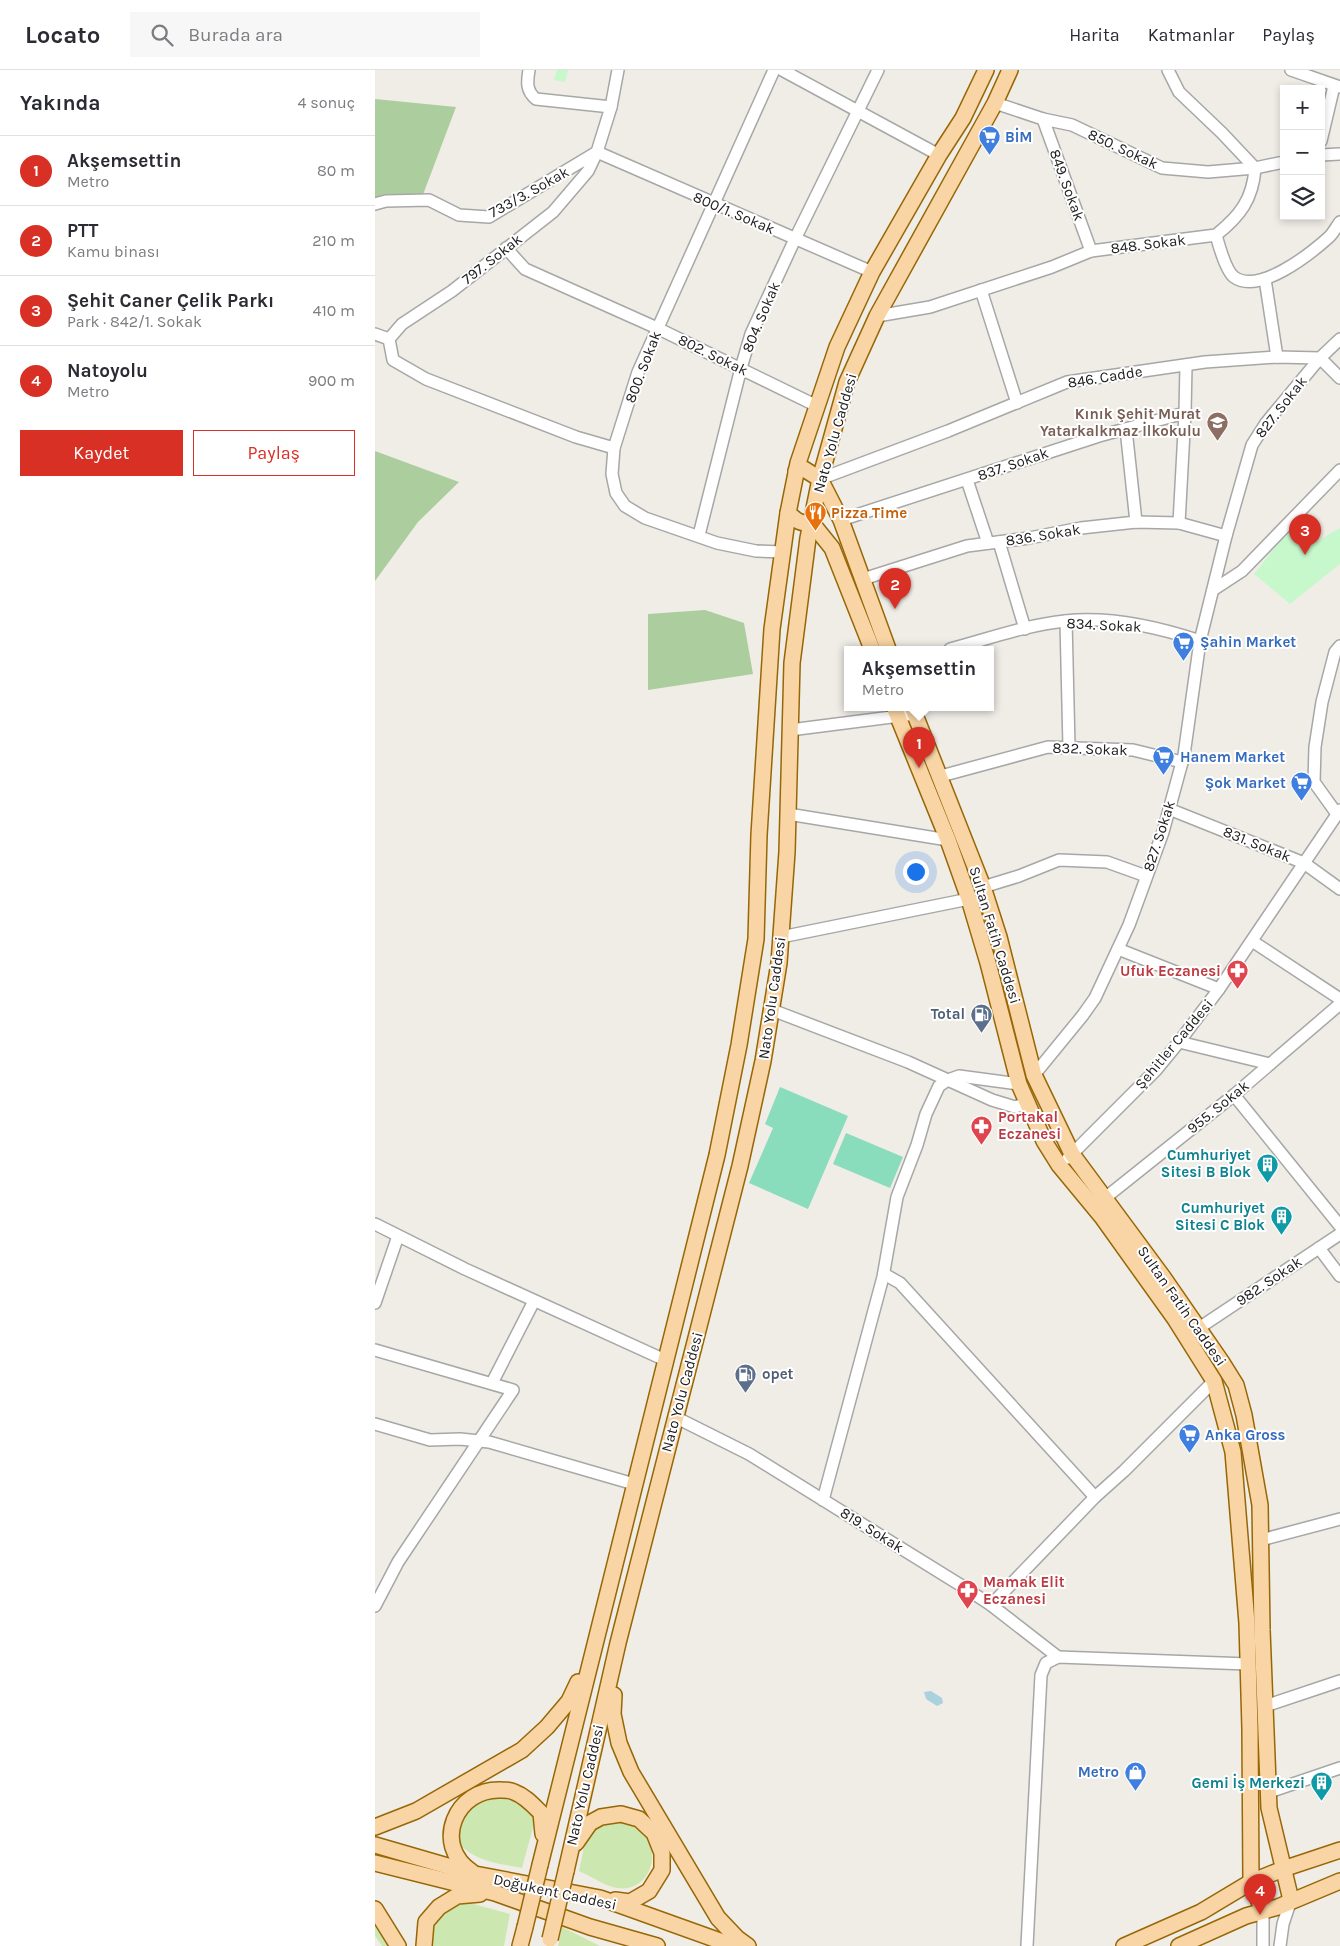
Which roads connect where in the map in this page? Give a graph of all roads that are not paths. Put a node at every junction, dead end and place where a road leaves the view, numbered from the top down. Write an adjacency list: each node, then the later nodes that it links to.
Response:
1 (529, 70): 12 (street)
2 (618, 70): 12 (street)
3 (774, 70): 23 (street, 800. Sokak)
4 (782, 70): 13 (street)
5 (878, 70): 13 (street, 804. Sokak)
6 (986, 70): 18 (main road, Nato Yolu Caddesi)
7 (1010, 70): 11 (main road, Nato Yolu Caddesi)
8 (1168, 70): 21 (street)
9 (1291, 70): 10 (street)
10 (1337, 86): 15 (street)
11 (995, 103): 14 (street, 850. Sokak); 32 (main road, Nato Yolu Caddesi)
12 (611, 107): 16 (street)
13 (858, 111): 18 (street); 26 (street, 804. Sokak)
14 (1043, 120): 21 (street, 850. Sokak); 28 (street, 849. Sokak)
15 (1324, 130)
16 (597, 152): 22 (street, 733/3. Sokak); 23 (street, 800/1. Sokak); 27 (street, 797. Sokak)
17 (1340, 154): 19 (street)
18 (939, 155): 29 (main road, Nato Yolu Caddesi)
19 (1325, 155)
20 (1280, 163): 21 (street, 850. Sokak)
21 (1255, 168): 25 (street)
22 (375, 204)
23 (715, 205): 26 (street, 800/1. Sokak); 33 (street, 800. Sokak)
24 (1340, 222): 30 (street)
25 (1216, 235): 28 (street, 848. Sokak); 30 (street)
26 (795, 239): 29 (street, 800/1. Sokak); 40 (street, 804. Sokak)
27 (506, 248): 33 (street, 802. Sokak); 36 (street, 797. Sokak)
28 (1091, 251): 31 (street, 848. Sokak)
29 (872, 272): 43 (main road, Nato Yolu Caddesi)
30 (1265, 279): 37 (street)
31 (981, 290): 32 (street, 848. Sokak); 42 (street)
32 (877, 316): 49 (main road, Nato Yolu Caddesi)
33 (657, 328): 40 (street, 802. Sokak); 46 (street, 800. Sokak)
34 (375, 334): 36 (street)
35 (1340, 339): 38 (street)
36 (389, 340): 46 (street)
37 (1277, 357): 38 (street, 846. Cadde); 39 (street, 846. Cadde)
38 (1320, 358): 41 (street); 57 (street, 827. Sokak)
39 (1186, 365): 42 (street, 846. Cadde); 44 (street)
40 (741, 368): 43 (street, 802. Sokak); 56 (street, 804. Sokak)
41 (1340, 378)
42 (1017, 403): 49 (street, 846. Cadde)
43 (817, 406): 47 (main road, Nato Yolu Caddesi)
44 (1185, 414): 45 (street, 837. Sokak); 55 (street)
45 (1126, 429): 50 (street, 837. Sokak); 54 (street)
46 (614, 448): 56 (street, 800. Sokak)
47 (797, 471): 49 (main road); 51 (main road, Nato Yolu Caddesi)
48 (1338, 476): 61 (street)
49 (820, 479): 52 (main road); 53 (main road, Nato Yolu Caddesi)
50 (967, 480): 52 (street, 837. Sokak); 58 (street)
51 (789, 513): 53 (main road); 59 (main road, Nato Yolu Caddesi)
52 (841, 520): 60 (main road)
53 (811, 522): 65 (main road); 71 (main road, Nato Yolu Caddesi)
54 (1136, 522): 55 (street, 836. Sokak); 58 (street, 836. Sokak)
55 (1179, 523): 57 (street, 836. Sokak)
56 (699, 535): 59 (street, 800. Sokak)
57 (1226, 536): 61 (street, 827. Sokak)
58 (994, 542): 60 (street, 836. Sokak); 63 (street)
59 (783, 552): 112 (main road, Nato Yolu Caddesi)
60 (863, 579): 66 (main road)
61 (1213, 590): 64 (street, 827. Sokak)
62 (1066, 621): 63 (street, 834. Sokak); 64 (street, 834. Sokak); 72 (street)
63 (1025, 629): 67 (street, 834. Sokak)
64 (1200, 641): 73 (street, 827. Sokak)
65 (871, 646)
66 (888, 646)
67 (961, 646)
68 (1340, 646): 76 (street)
69 (896, 711): 71 (street); 78 (main road, Sultan Fatih Caddesi)
70 (913, 711): 74 (main road, Sultan Fatih Caddesi)
71 (790, 730): 77 (main road, Nato Yolu Caddesi)
72 (1069, 747): 73 (street, 832. Sokak); 74 (street, 832. Sokak)
73 (1182, 762): 75 (street, 827. Sokak)
74 (941, 776): 81 (main road, Sultan Fatih Caddesi)
75 (1169, 809): 79 (street, 831. Sokak); 80 (street, 827. Sokak)
76 (1339, 812): 79 (street, Şehitler Caddesi)
77 (788, 814): 78 (street); 84 (main road, Nato Yolu Caddesi)
78 (948, 840): 83 (main road, Sultan Fatih Caddesi)
79 (1304, 863): 82 (street, 831. Sokak); 85 (street, Şehitler Caddesi)
80 (1147, 876): 81 (street); 86 (street, 827. Sokak)
81 (983, 887): 93 (main road, Sultan Fatih Caddesi)
82 (1340, 889)
83 (969, 899): 84 (street); 95 (main road, Sultan Fatih Caddesi)
84 (781, 937): 90 (main road, Nato Yolu Caddesi)
85 (1252, 940): 87 (street, Şehitler Caddesi); 88 (street)
86 (1117, 949): 87 (street); 93 (street, 827. Sokak)
87 (1219, 989): 91 (street, Şehitler Caddesi)
88 (1340, 999)
89 (1340, 1004): 92 (street, 955. Sokak)
90 (772, 1010): 94 (street); 115 (main road, Nato Yolu Caddesi)
91 (1179, 1042): 92 (street); 98 (street, Şehitler Caddesi)
92 (1270, 1064): 96 (street, 955. Sokak)
93 (1035, 1075): 98 (main road, Sultan Fatih Caddesi)
94 (948, 1080): 95 (street); 97 (street); 106 (street)
95 (1019, 1084): 97 (main road, Sultan Fatih Caddesi)
96 (1234, 1095): 100 (street, 955. Sokak); 102 (street)
97 (1027, 1103): 99 (main road, Sultan Fatih Caddesi)
98 (1072, 1154): 99 (street, Şehitler Caddesi); 100 (main road, Sultan Fatih Caddesi)
99 (1059, 1165): 100 (main road, Sultan Fatih Caddesi)
100 (1099, 1202): 110 (main road, Sultan Fatih Caddesi); 113 (main road, Sultan Fatih Caddesi)
101 (375, 1224): 104 (street)
102 (1340, 1226)
103 (1340, 1234): 105 (street, 982. Sokak)
104 (398, 1236): 108 (street); 109 (street)
105 (1319, 1248): 107 (street); 110 (street, 982. Sokak)
106 (884, 1274): 119 (street); 120 (street)
107 (1340, 1276)
108 (534, 1301): 112 (street); 114 (street)
109 (375, 1303)
110 (1199, 1328): 122 (main road, Sultan Fatih Caddesi)
111 (375, 1350): 114 (street)
112 (665, 1360): 118 (main road, Nato Yolu Caddesi)
113 (1214, 1381): 119 (street); 128 (main road, Sultan Fatih Caddesi)
114 (492, 1383): 117 (street)
115 (677, 1418): 120 (street, 819. Sokak); 126 (main road, Nato Yolu Caddesi)
116 (375, 1424): 117 (street)
117 (481, 1440): 118 (street); 124 (street)
118 (634, 1484): 125 (main road, Nato Yolu Caddesi)
119 (1095, 1497): 123 (street)
120 (823, 1500): 123 (street, 819. Sokak)
121 (1340, 1519): 122 (street)
122 (1261, 1540): 130 (main road, Sultan Fatih Caddesi)
123 (991, 1605): 127 (street, 819. Sokak)
124 (375, 1606)
125 (596, 1634): 133 (main road); 135 (main road, Nato Yolu Caddesi)
126 (618, 1643): 137 (main road, Nato Yolu Caddesi); 156 (main road)
127 (1058, 1656): 128 (street); 157 (street)
128 (1248, 1664): 142 (main road, Sultan Fatih Caddesi)
129 (1340, 1681): 130 (street)
130 (1265, 1706): 132 (main road, Sultan Fatih Caddesi)
131 (1340, 1768): 132 (street)
132 (1269, 1792): 139 (main road, Sultan Fatih Caddesi)
133 (375, 1827)
134 (375, 1845): 140 (main road, Doğukent Caddesi)
135 (544, 1848): 140 (main road); 152 (main road, Nato Yolu Caddesi, bridge)
136 (1340, 1850): 139 (main road)
137 (569, 1855): 144 (main road); 149 (main road, Nato Yolu Caddesi, bridge)
138 (375, 1863): 143 (main road, Doğukent Caddesi)
139 (1283, 1869): 142 (main road); 145 (main road, Sultan Fatih Caddesi)
140 (475, 1874): 144 (main road, Doğukent Caddesi)
141 (1340, 1881): 145 (main road)
142 (1251, 1882): 147 (main road, Sultan Fatih Caddesi); 158 (main road)
143 (495, 1894): 148 (main road, Doğukent Caddesi); 151 (main road)
144 (600, 1898): 155 (main road, Doğukent Caddesi)
145 (1291, 1900): 147 (main road); 161 (street)
146 (375, 1909): 150 (main road)
147 (1263, 1911): 159 (main road); 160 (street, Sultan Fatih Caddesi)
148 (590, 1927): 153 (main road); 154 (main road, Doğukent Caddesi)
149 (549, 1942)
150 (398, 1946)
151 (424, 1946)
152 (520, 1946)
153 (618, 1946)
154 (657, 1946)
155 (734, 1946)
156 (748, 1946)
157 (1027, 1946)
158 (1125, 1946)
159 (1179, 1946)
160 (1263, 1946)
161 (1280, 1946)

